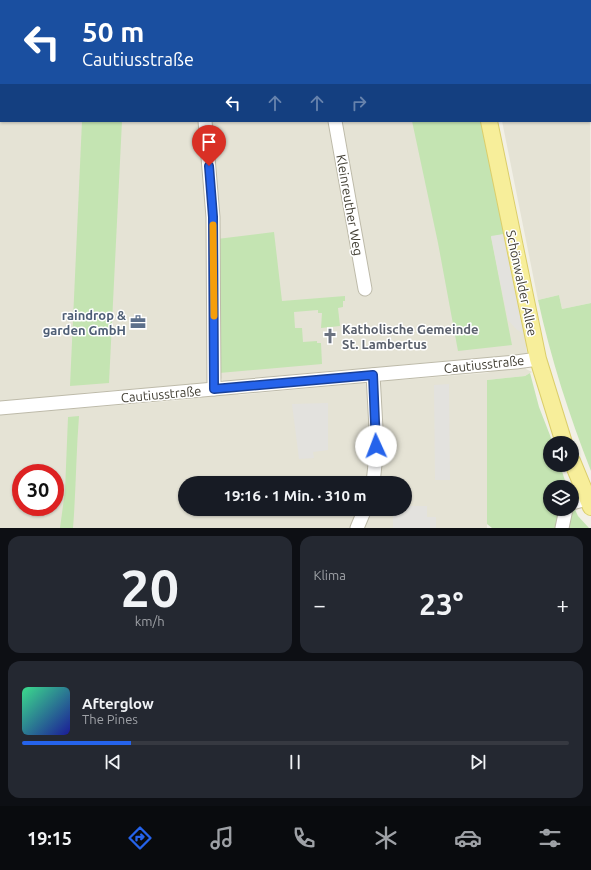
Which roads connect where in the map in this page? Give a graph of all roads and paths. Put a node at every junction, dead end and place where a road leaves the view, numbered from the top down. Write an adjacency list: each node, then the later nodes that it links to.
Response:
1 (205, 122): 7 (street)
2 (335, 122): 4 (street, Kleinreuther Weg)
3 (489, 122): 5 (main road, Schönwalder Allee)
4 (365, 289)
5 (538, 359): 6 (street, Cautiusstraße); 9 (main road, Schönwalder Allee)
6 (373, 375): 7 (street, Cautiusstraße); 11 (street)
7 (214, 389): 8 (street, Cautiusstraße)
8 (0, 408)
9 (562, 436)
10 (575, 472): 12 (main road)
11 (374, 476)
12 (583, 503)
13 (362, 516): 15 (street)
14 (565, 516): 16 (street)
15 (357, 528)
16 (562, 528)

